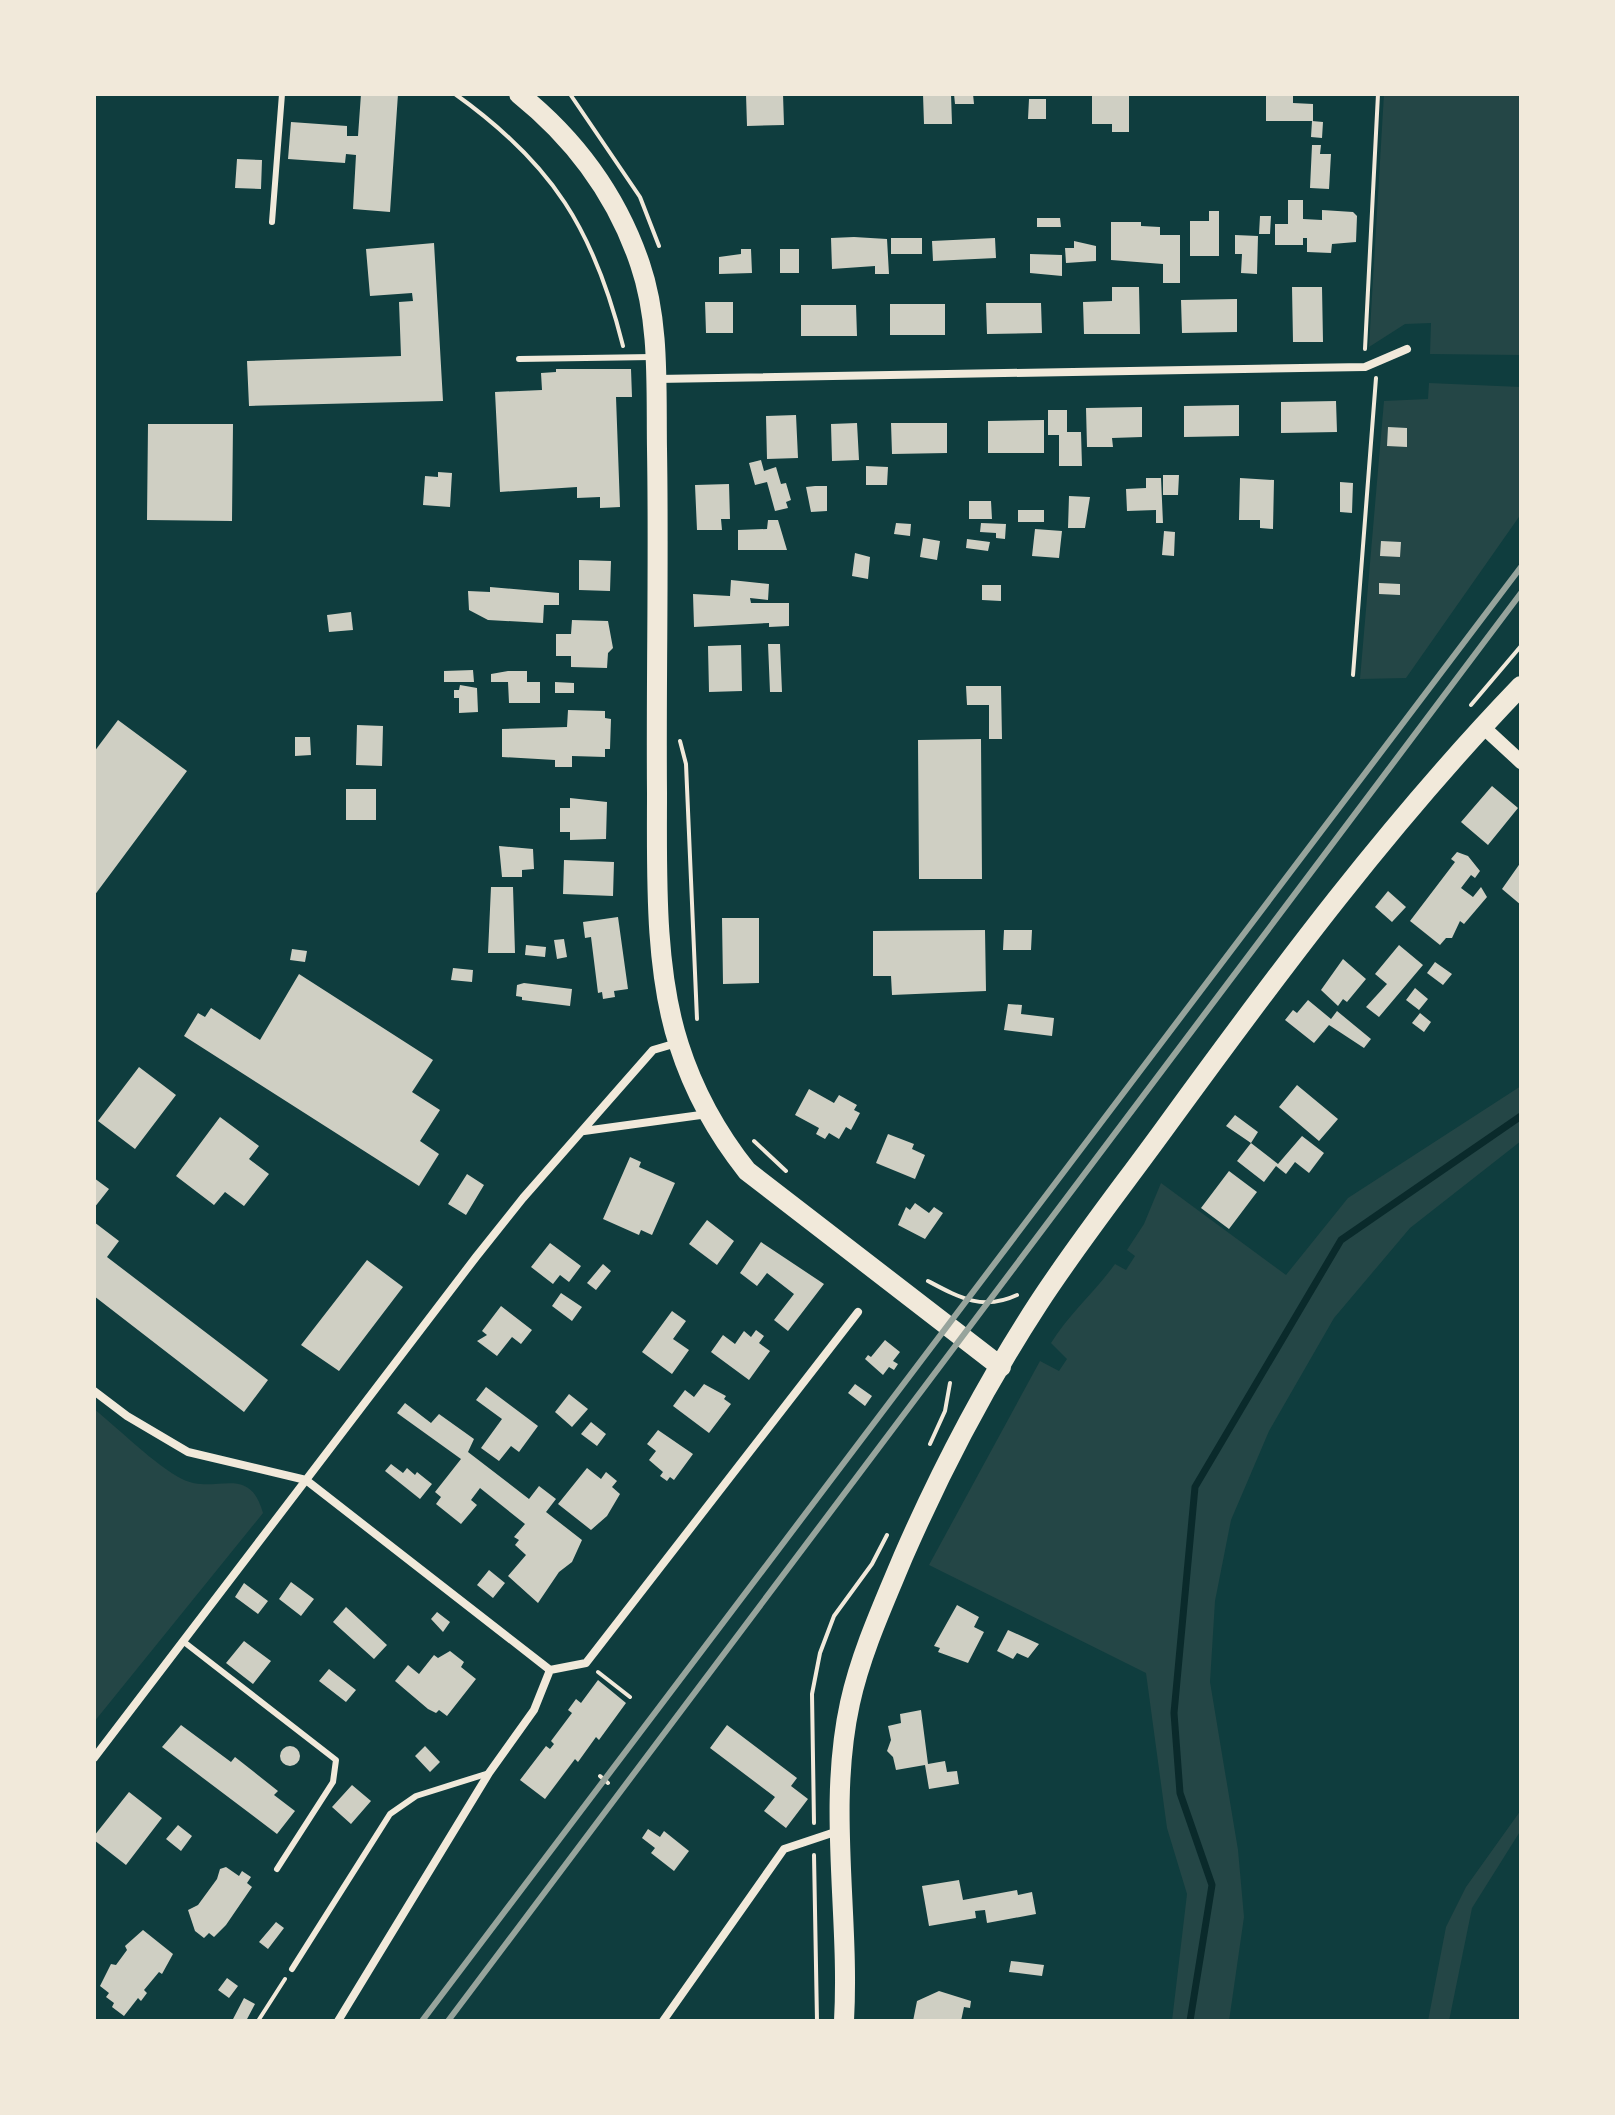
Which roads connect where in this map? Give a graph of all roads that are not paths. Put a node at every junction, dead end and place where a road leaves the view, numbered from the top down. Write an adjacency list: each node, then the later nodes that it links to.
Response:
1 (282, 94): 3 (lane)
2 (519, 94): 5 (main road)
3 (272, 222)
4 (1407, 349): 7 (street)
5 (655, 358): 6 (lane); 7 (main road)
6 (519, 359)
7 (656, 379): 11 (main road)
8 (1521, 686): 9 (main road)
9 (1482, 726): 10 (street); 15 (main road)
10 (1521, 762)
11 (678, 1043): 12 (main road); 13 (street)
12 (708, 1114): 13 (street); 15 (main road)
13 (583, 1131): 17 (street)
14 (858, 1312): 19 (street)
15 (1001, 1367): 22 (main road)
16 (94, 1391): 17 (street)
17 (306, 1480): 18 (street); 19 (street)
18 (184, 1642): 20 (street); 23 (lane)
19 (550, 1670): 21 (street)
20 (94, 1758)
21 (489, 1773): 24 (lane); 25 (street)
22 (839, 1831): 26 (street); 27 (main road)
23 (277, 1869)
24 (292, 1969)
25 (338, 2021)
26 (663, 2021)
27 (844, 2021)

